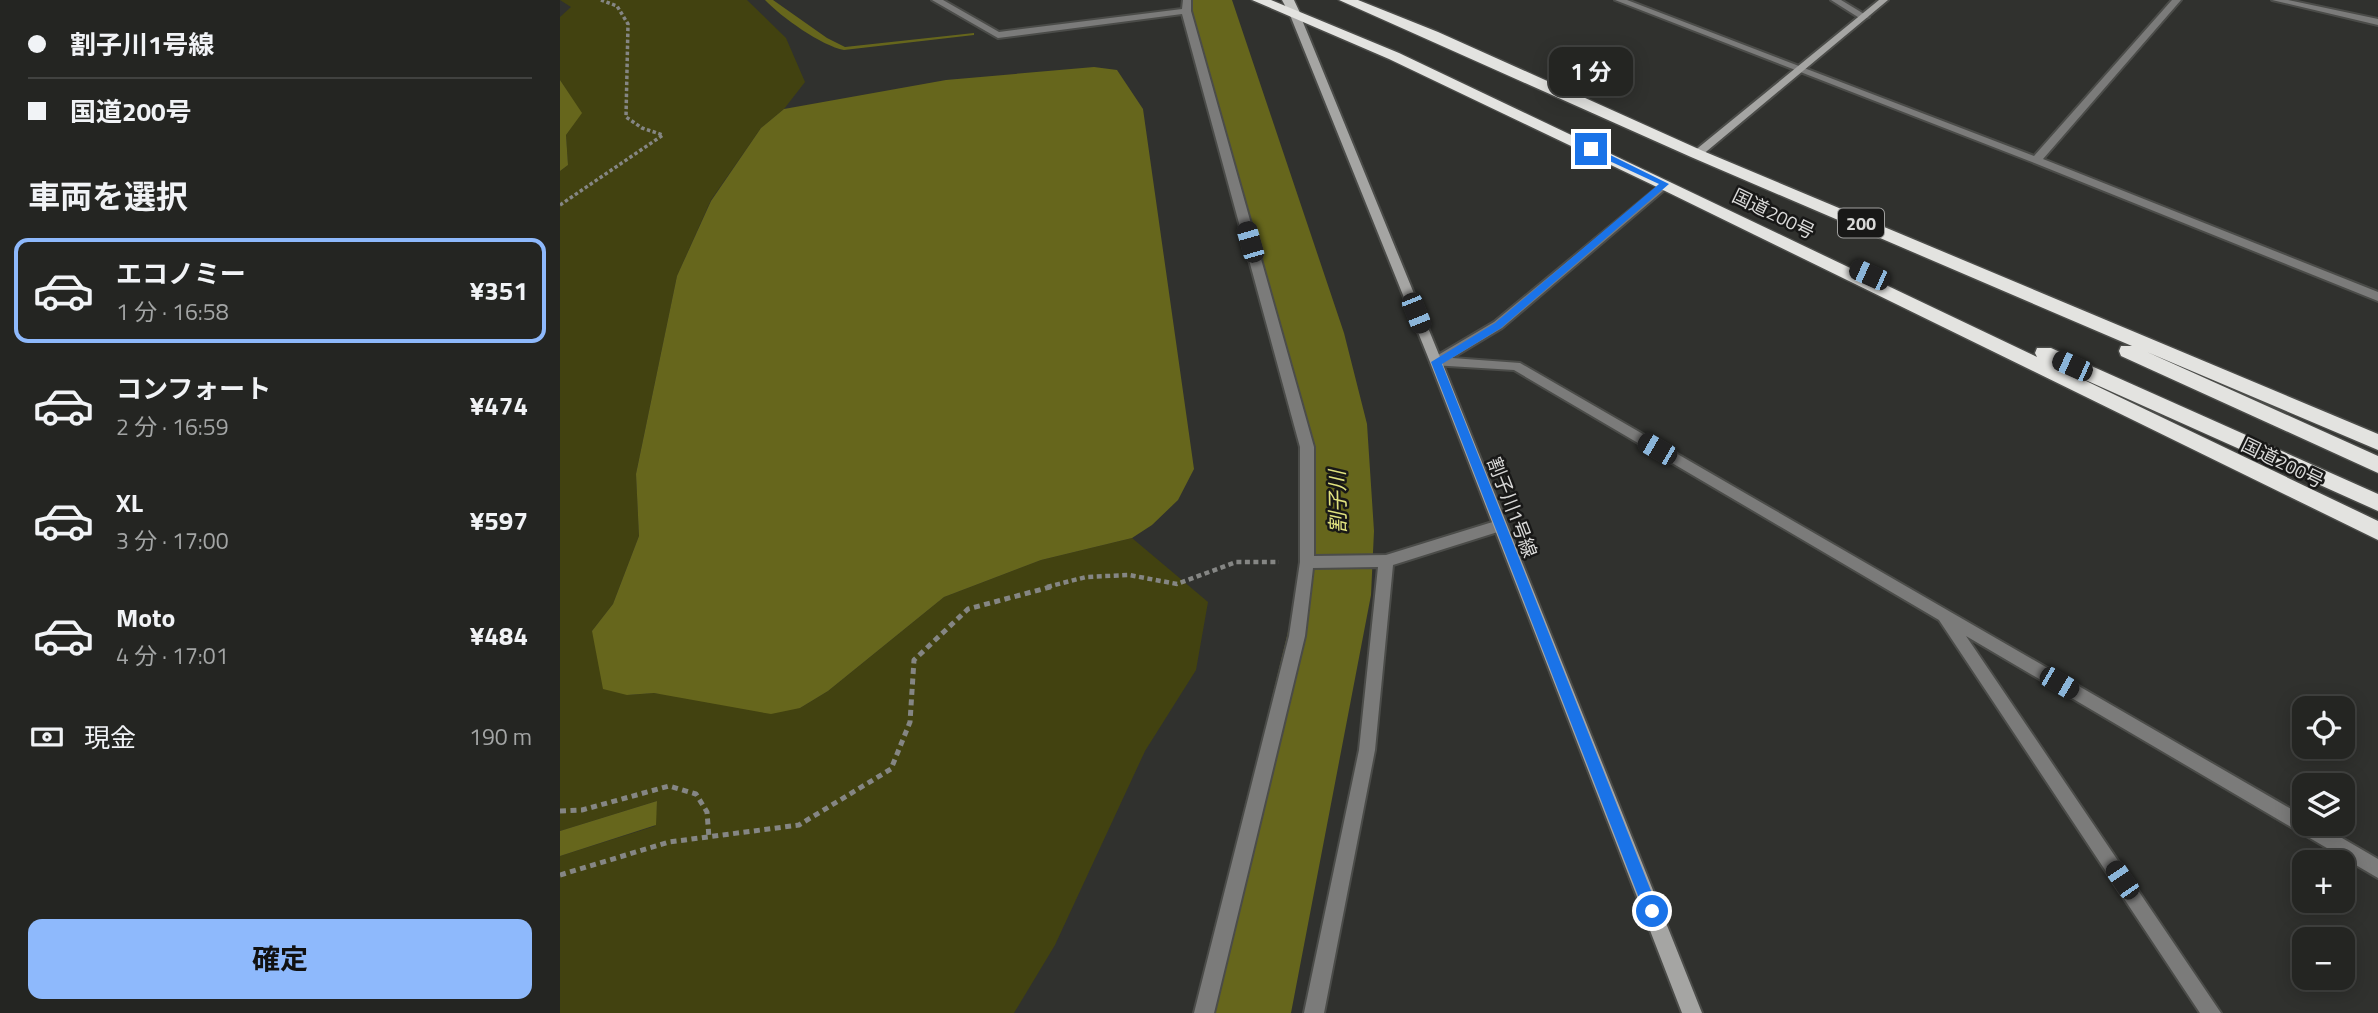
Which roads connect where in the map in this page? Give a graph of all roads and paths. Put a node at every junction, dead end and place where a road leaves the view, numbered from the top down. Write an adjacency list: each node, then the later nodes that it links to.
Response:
1 (601, 0): 19 (path)
2 (936, 0): 11 (street)
3 (1259, 0): 12 (highway, 国道200号 / 200)
4 (1288, 0): 12 (main road)
5 (1346, 0): 16 (highway, 国道200号 / 200)
6 (1619, 0): 15 (street)
7 (1835, 0): 13 (street)
8 (1884, 0): 13 (street)
9 (2177, 0): 17 (street)
10 (2276, 0): 14 (street)
11 (1187, 6): 28 (street)
12 (1294, 15): 18 (highway, 国道200号 / 200); 21 (street, 割子川1号線)
13 (1864, 17): 15 (street)
14 (2378, 22)
15 (1798, 70): 16 (street); 17 (street)
16 (1697, 154): 22 (highway, 国道200号 / 200); 23 (highway, 200)
17 (2036, 160): 20 (street)
18 (1665, 184): 21 (street); 24 (highway); 26 (highway, 国道200号 / 200)
19 (560, 205)
20 (2378, 297)
21 (1436, 362): 25 (street, 割子川1号線); 29 (street)
22 (2378, 442)
23 (2378, 465)
24 (2378, 503)
25 (1499, 526): 27 (street); 36 (street, 割子川1号線)
26 (2378, 531)
27 (1386, 561): 28 (street); 35 (street)
28 (1307, 562): 31 (path); 34 (street)
29 (1943, 615): 32 (street); 37 (street)
30 (560, 811): 31 (path)
31 (709, 838): 33 (path)
32 (2378, 869)
33 (560, 875)
34 (1204, 1013)
35 (1314, 1013)
36 (1692, 1013)
37 (2211, 1013)

